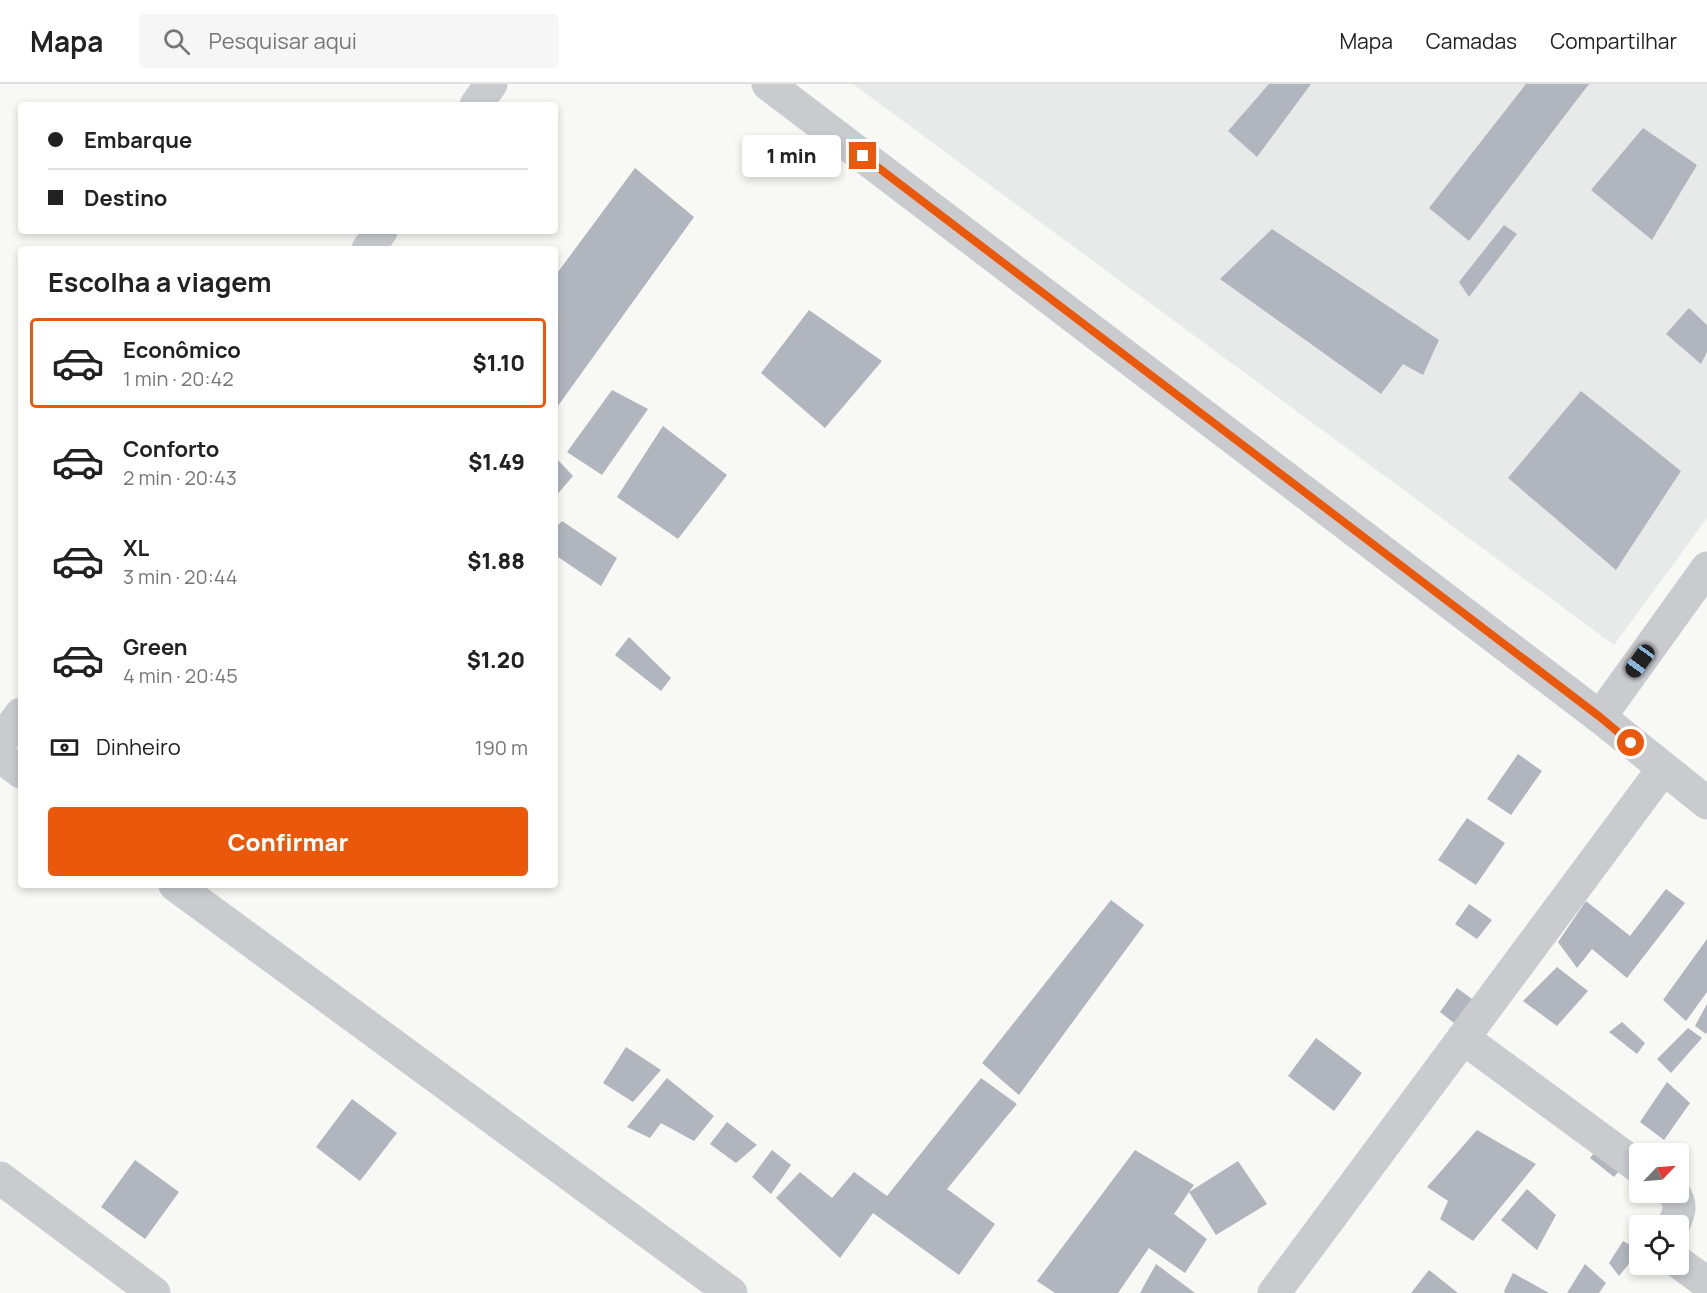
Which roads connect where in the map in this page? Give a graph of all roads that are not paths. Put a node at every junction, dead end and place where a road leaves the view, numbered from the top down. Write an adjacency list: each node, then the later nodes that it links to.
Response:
1 (491, 84): 3 (street)
2 (768, 84): 5 (street)
3 (478, 102)
4 (1707, 568): 5 (street)
5 (1600, 717): 9 (street)
6 (18, 718): 7 (street)
7 (0, 742)
8 (0, 756): 10 (street)
9 (1663, 769): 11 (street); 13 (street)
10 (18, 770)
11 (1707, 803)
12 (179, 888): 19 (street)
13 (1463, 1038): 14 (street); 20 (street)
14 (1629, 1160)
15 (0, 1179): 18 (street)
16 (1689, 1270): 17 (street)
17 (1707, 1283)
18 (154, 1293)
19 (731, 1293)
20 (1274, 1293)

